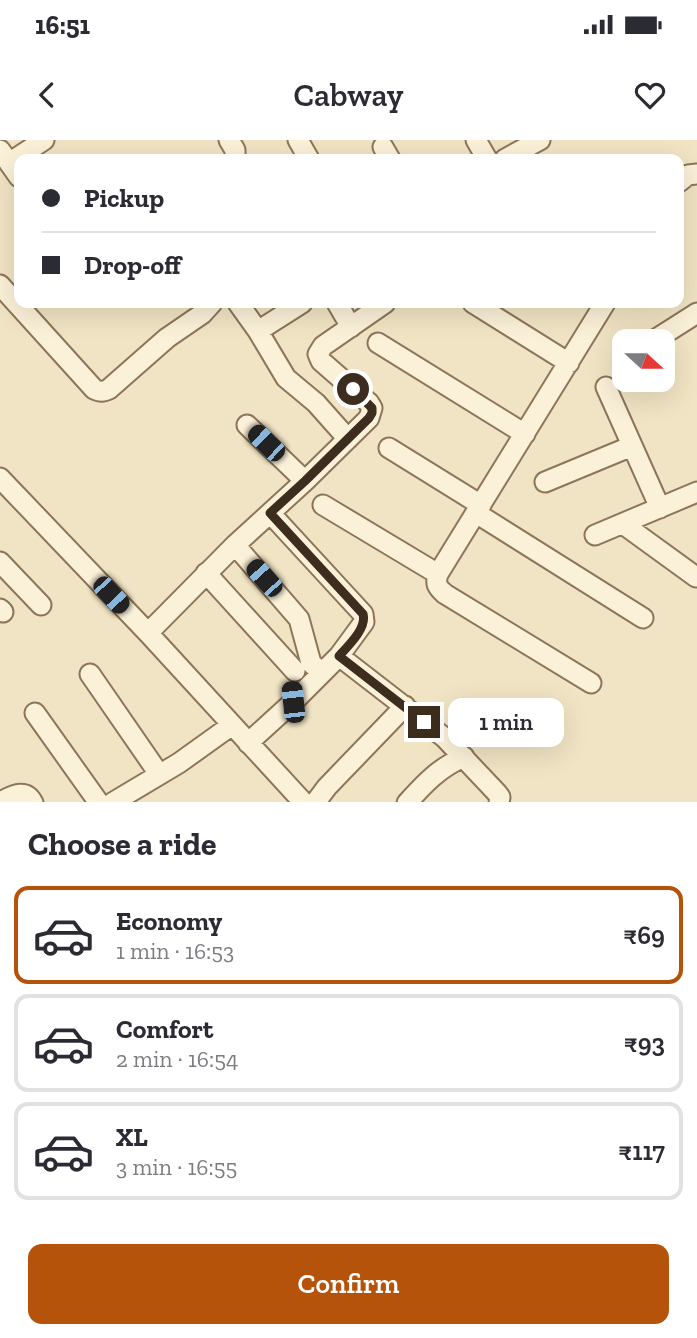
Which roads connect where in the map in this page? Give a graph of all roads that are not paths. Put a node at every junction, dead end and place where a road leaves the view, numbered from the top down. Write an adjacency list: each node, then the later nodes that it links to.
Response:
1 (44, 140): 3 (street)
2 (540, 140): 4 (street)
3 (23, 154)
4 (514, 154)
5 (0, 285): 6 (street)
6 (14, 300)
7 (21, 308): 8 (street)
8 (206, 308)
9 (242, 308): 18 (street)
10 (294, 308): 18 (street)
11 (340, 308): 16 (street)
12 (378, 308): 16 (street)
13 (481, 308): 20 (street)
14 (602, 308): 20 (street)
15 (697, 313): 17 (street)
16 (351, 327): 24 (street)
17 (672, 329)
18 (258, 331): 24 (street)
19 (378, 342): 23 (street)
20 (569, 363): 23 (street)
21 (606, 387): 25 (street)
22 (247, 425): 28 (street)
23 (525, 434): 33 (street)
24 (348, 439): 28 (street)
25 (632, 446): 29 (street); 32 (street)
26 (389, 448): 33 (street)
27 (0, 478): 44 (street)
28 (305, 481): 34 (street)
29 (545, 482)
30 (697, 492): 32 (street)
31 (323, 505): 40 (street)
32 (660, 508): 35 (street)
33 (478, 509): 40 (street); 43 (street)
34 (270, 513): 37 (street); 46 (street)
35 (623, 524): 36 (street); 41 (street)
36 (595, 535)
37 (234, 545): 39 (street); 45 (street)
38 (0, 562): 42 (street)
39 (206, 573): 44 (street); 47 (street)
40 (438, 573): 50 (street)
41 (696, 577)
42 (41, 605)
43 (643, 618)
44 (148, 634): 54 (street)
45 (307, 655): 47 (street); 48 (street)
46 (339, 656): 48 (street); 52 (street)
47 (295, 671): 51 (street)
48 (322, 673): 51 (street)
49 (90, 674): 57 (street)
50 (591, 684)
51 (293, 702): 55 (street)
52 (405, 706): 56 (street); 63 (street)
53 (34, 713): 60 (street)
54 (232, 725): 55 (street); 57 (street)
55 (248, 743): 62 (street)
56 (464, 757): 64 (street); 65 (street)
57 (159, 774): 61 (street)
58 (0, 802): 59 (street)
59 (33, 802)
60 (98, 802)
61 (114, 802)
62 (303, 802)
63 (316, 802)
64 (408, 802)
65 (499, 802)

